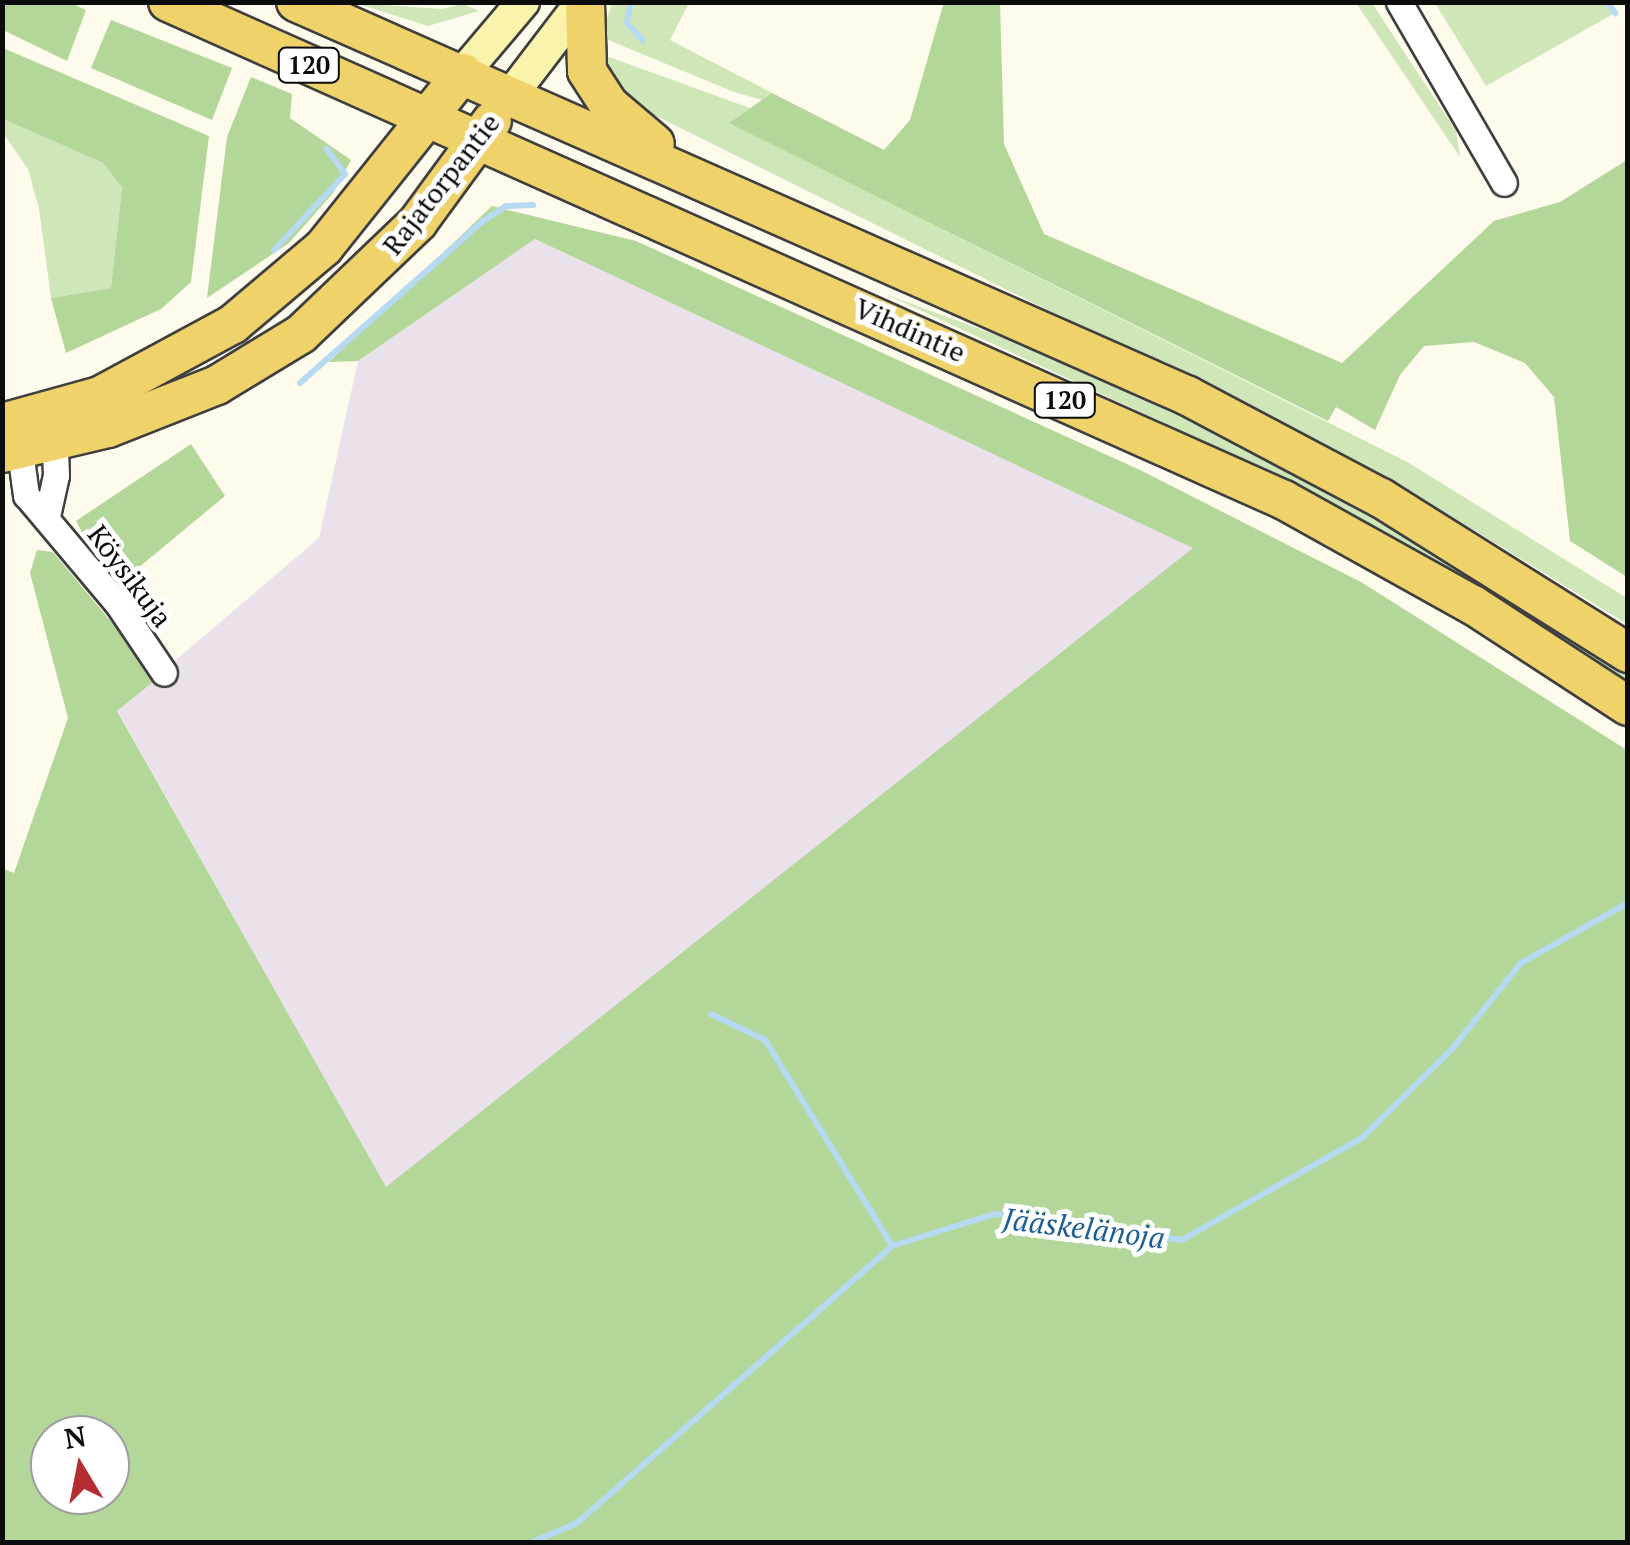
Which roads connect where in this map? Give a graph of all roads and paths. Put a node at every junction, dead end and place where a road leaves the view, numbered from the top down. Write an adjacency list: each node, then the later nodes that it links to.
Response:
1 (168, 2): 8 (main road, Vihdintie / 120)
2 (296, 2): 6 (main road, Vihdintie / 120)
3 (522, 2): 6 (main road, Rajatorpantie)
4 (584, 2): 7 (main road, Rajatorpantie); 10 (main road)
5 (1399, 2): 11 (street)
6 (463, 73): 7 (main road, Vihdintie / 120); 8 (main road, Rajatorpantie)
7 (511, 95): 9 (main road, Rajatorpantie); 10 (main road, Vihdintie / 120)
8 (426, 118): 9 (main road, Vihdintie / 120); 12 (main road, Rajatorpantie)
9 (479, 139): 12 (main road, Rajatorpantie); 16 (main road, Vihdintie / 120)
10 (706, 180): 14 (main road, Vihdintie / 120)
11 (1504, 182)
12 (25, 434): 13 (street, Köysikuja); 13 (street, Köysikuja)
13 (47, 516): 15 (street, Köysikuja)
14 (1628, 653)
15 (164, 673)
16 (1628, 706)

